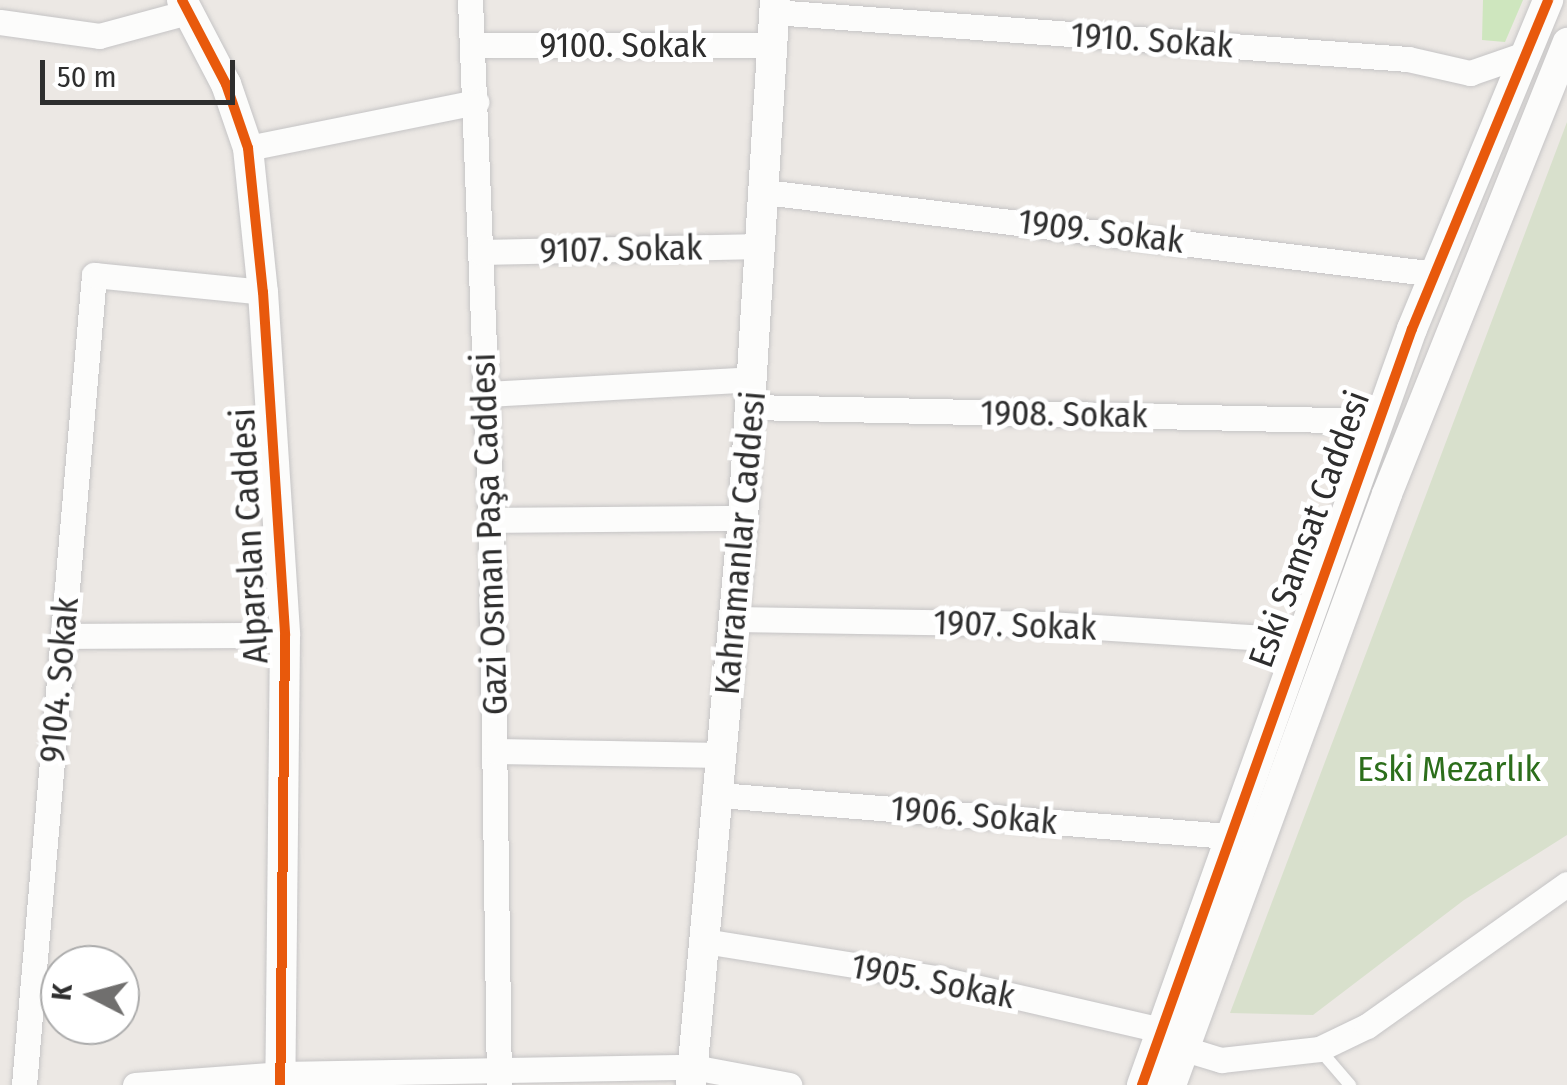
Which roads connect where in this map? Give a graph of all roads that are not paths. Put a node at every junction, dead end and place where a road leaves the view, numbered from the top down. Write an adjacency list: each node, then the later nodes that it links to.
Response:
1 (470, 0): 7 (street, Gazi Osman Paşa Caddesi)
2 (1548, 0): 9 (street, Eski Samsat Caddesi)
3 (185, 6): 5 (street); 11 (street, Alparslan Caddesi)
4 (775, 6): 8 (street, Kahramanlar Caddesi); 9 (street, 1910. Sokak)
5 (0, 22)
6 (1567, 43): 33 (street, Eski Samsat Caddesi)
7 (472, 45): 8 (street, 9100. Sokak); 10 (street, Gazi Osman Paşa Caddesi)
8 (773, 45): 12 (street, Kahramanlar Caddesi)
9 (1526, 54): 15 (street, Eski Samsat Caddesi)
10 (476, 102): 11 (street); 14 (street, Gazi Osman Paşa Caddesi)
11 (248, 148): 16 (street, Alparslan Caddesi)
12 (765, 192): 13 (street, Kahramanlar Caddesi); 15 (street, 1909. Sokak)
13 (762, 246): 14 (street, 9107. Sokak); 17 (street, Kahramanlar Caddesi)
14 (481, 252): 18 (street, Gazi Osman Paşa Caddesi)
15 (1436, 274): 19 (street, Eski Samsat Caddesi)
16 (262, 292): 23 (street, Alparslan Caddesi); 24 (street, 9104. Sokak)
17 (752, 393): 18 (street, 1908. Sokak); 19 (street, 1908. Sokak); 20 (street, Kahramanlar Caddesi)
18 (486, 394): 21 (street, Gazi Osman Paşa Caddesi)
19 (1378, 422): 25 (street, Eski Samsat Caddesi)
20 (743, 518): 21 (street); 22 (street, Kahramanlar Caddesi)
21 (491, 520): 26 (street, Gazi Osman Paşa Caddesi)
22 (733, 620): 25 (street, 1907. Sokak); 27 (street, Kahramanlar Caddesi)
23 (285, 635): 24 (street); 37 (street, Alparslan Caddesi)
24 (62, 636): 38 (street, 9104. Sokak)
25 (1297, 640): 29 (street, Eski Samsat Caddesi)
26 (495, 751): 27 (street); 35 (street, Gazi Osman Paşa Caddesi)
27 (722, 755): 28 (street, Kahramanlar Caddesi)
28 (719, 794): 29 (street, 1906. Sokak); 31 (street, Kahramanlar Caddesi)
29 (1228, 836): 32 (street, Eski Samsat Caddesi)
30 (1567, 884): 34 (street)
31 (704, 942): 32 (street, 1905. Sokak); 36 (street, Kahramanlar Caddesi)
32 (1161, 1030): 33 (street); 41 (street, Eski Samsat Caddesi)
33 (1185, 1049): 34 (street); 42 (street, Eski Samsat Caddesi)
34 (1319, 1049): 43 (lane)
35 (499, 1076): 36 (street); 37 (street)
36 (692, 1076): 40 (street)
37 (280, 1080): 39 (street)
38 (24, 1085)
39 (135, 1085)
40 (789, 1085)
41 (1142, 1085)
42 (1170, 1085)
43 (1350, 1085)

